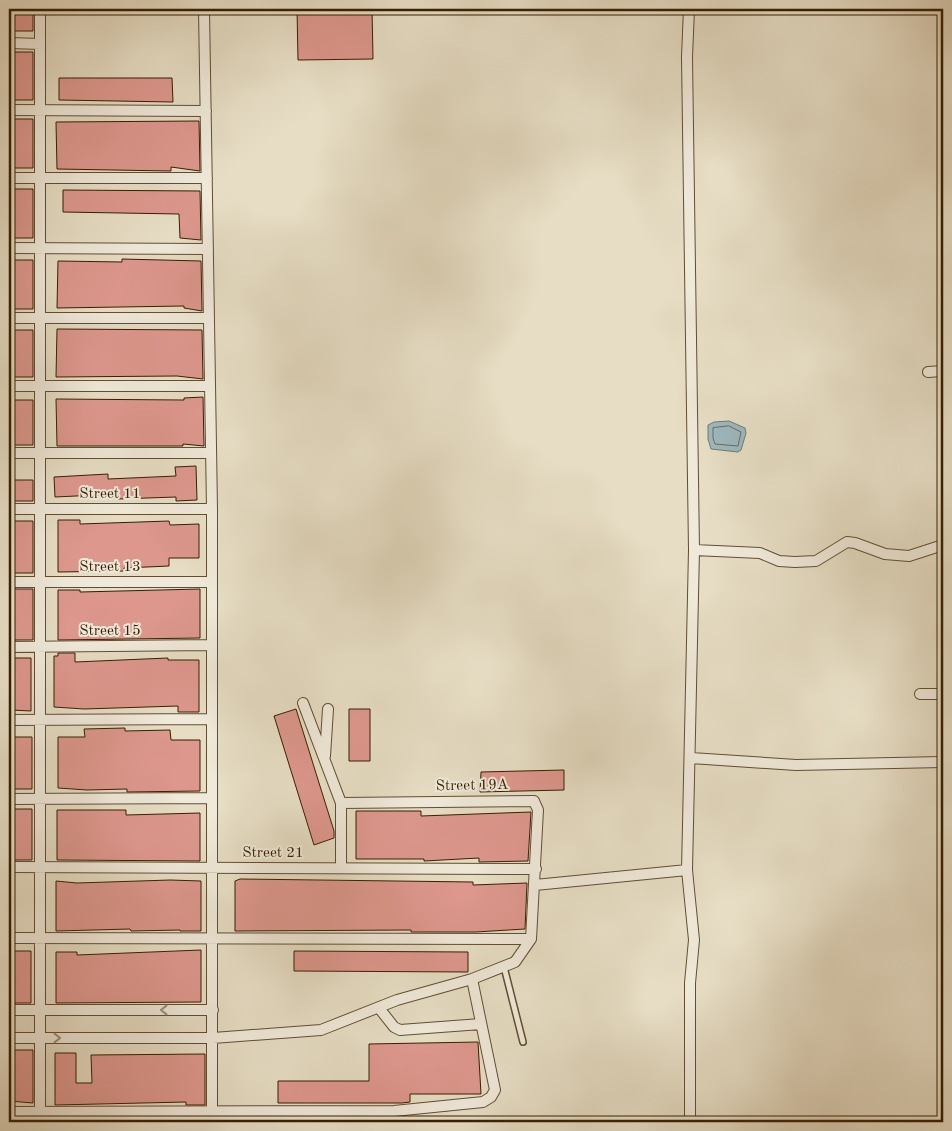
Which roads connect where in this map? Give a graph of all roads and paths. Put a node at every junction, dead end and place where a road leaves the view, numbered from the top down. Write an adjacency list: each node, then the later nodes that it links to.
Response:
1 (40, 9): 5 (street)
2 (204, 9): 8 (street)
3 (689, 9): 30 (street)
4 (9, 44): 5 (street)
5 (40, 44): 7 (street)
6 (9, 110): 7 (street)
7 (40, 110): 8 (street); 10 (street)
8 (206, 111): 11 (street)
9 (9, 178): 10 (street)
10 (40, 178): 11 (street); 13 (street)
11 (207, 178): 14 (street)
12 (9, 248): 13 (street)
13 (40, 248): 14 (street); 16 (street)
14 (208, 250): 17 (street)
15 (9, 318): 16 (street)
16 (40, 318): 17 (street); 21 (street)
17 (209, 318): 22 (street)
18 (943, 371): 19 (street)
19 (928, 372)
20 (9, 386): 21 (street)
21 (40, 386): 22 (street); 24 (street)
22 (210, 386): 25 (street)
23 (9, 453): 24 (street)
24 (40, 453): 25 (street); 27 (street)
25 (211, 453): 28 (street)
26 (9, 509): 27 (street, Street 11)
27 (40, 509): 28 (street, Street 11); 32 (street)
28 (212, 509): 33 (street)
29 (943, 545): 30 (street)
30 (694, 550): 44 (street)
31 (9, 582): 32 (street, Street 13)
32 (40, 582): 33 (street, Street 13); 36 (street)
33 (212, 582): 34 (street)
34 (212, 645): 36 (street, Street 15); 43 (street)
35 (9, 646): 36 (street, Street 15)
36 (40, 646): 42 (street)
37 (920, 694): 38 (street)
38 (943, 694)
39 (303, 703): 45 (street)
40 (328, 709): 45 (street)
41 (9, 720): 42 (street)
42 (40, 720): 43 (street); 49 (street)
43 (212, 720): 47 (street)
44 (691, 758): 46 (street); 56 (street)
45 (325, 760): 50 (street)
46 (943, 762)
47 (212, 798): 49 (street); 53 (street)
48 (9, 799): 49 (street)
49 (40, 799): 52 (street)
50 (341, 803): 54 (street); 55 (street, Street 19A)
51 (9, 867): 52 (street, Street 21)
52 (40, 867): 53 (street, Street 21); 59 (street)
53 (213, 867): 54 (street, Street 21); 60 (street)
54 (341, 868): 55 (street, Street 21)
55 (536, 870): 57 (street)
56 (687, 870): 57 (street); 79 (street)
57 (535, 885): 61 (street)
58 (9, 938): 59 (street)
59 (40, 938): 60 (street); 66 (street)
60 (213, 938): 61 (street); 67 (street)
61 (532, 939): 62 (street)
62 (504, 966): 63 (street); 72 (lane)
63 (472, 979): 64 (street); 68 (street)
64 (379, 1008): 68 (street); 71 (street)
65 (9, 1010): 66 (street)
66 (40, 1010): 67 (street, one-way to 66); 70 (street)
67 (213, 1010): 71 (street)
68 (481, 1024): 74 (street)
69 (9, 1038): 70 (street)
70 (40, 1038): 71 (street, one-way to 71); 76 (street)
71 (213, 1038): 73 (street)
72 (523, 1042)
73 (212, 1111): 74 (street); 76 (street); 77 (street)
74 (394, 1111): 78 (street)
75 (9, 1112): 76 (street)
76 (40, 1117)
77 (212, 1122)
78 (394, 1122)
79 (690, 1122)

